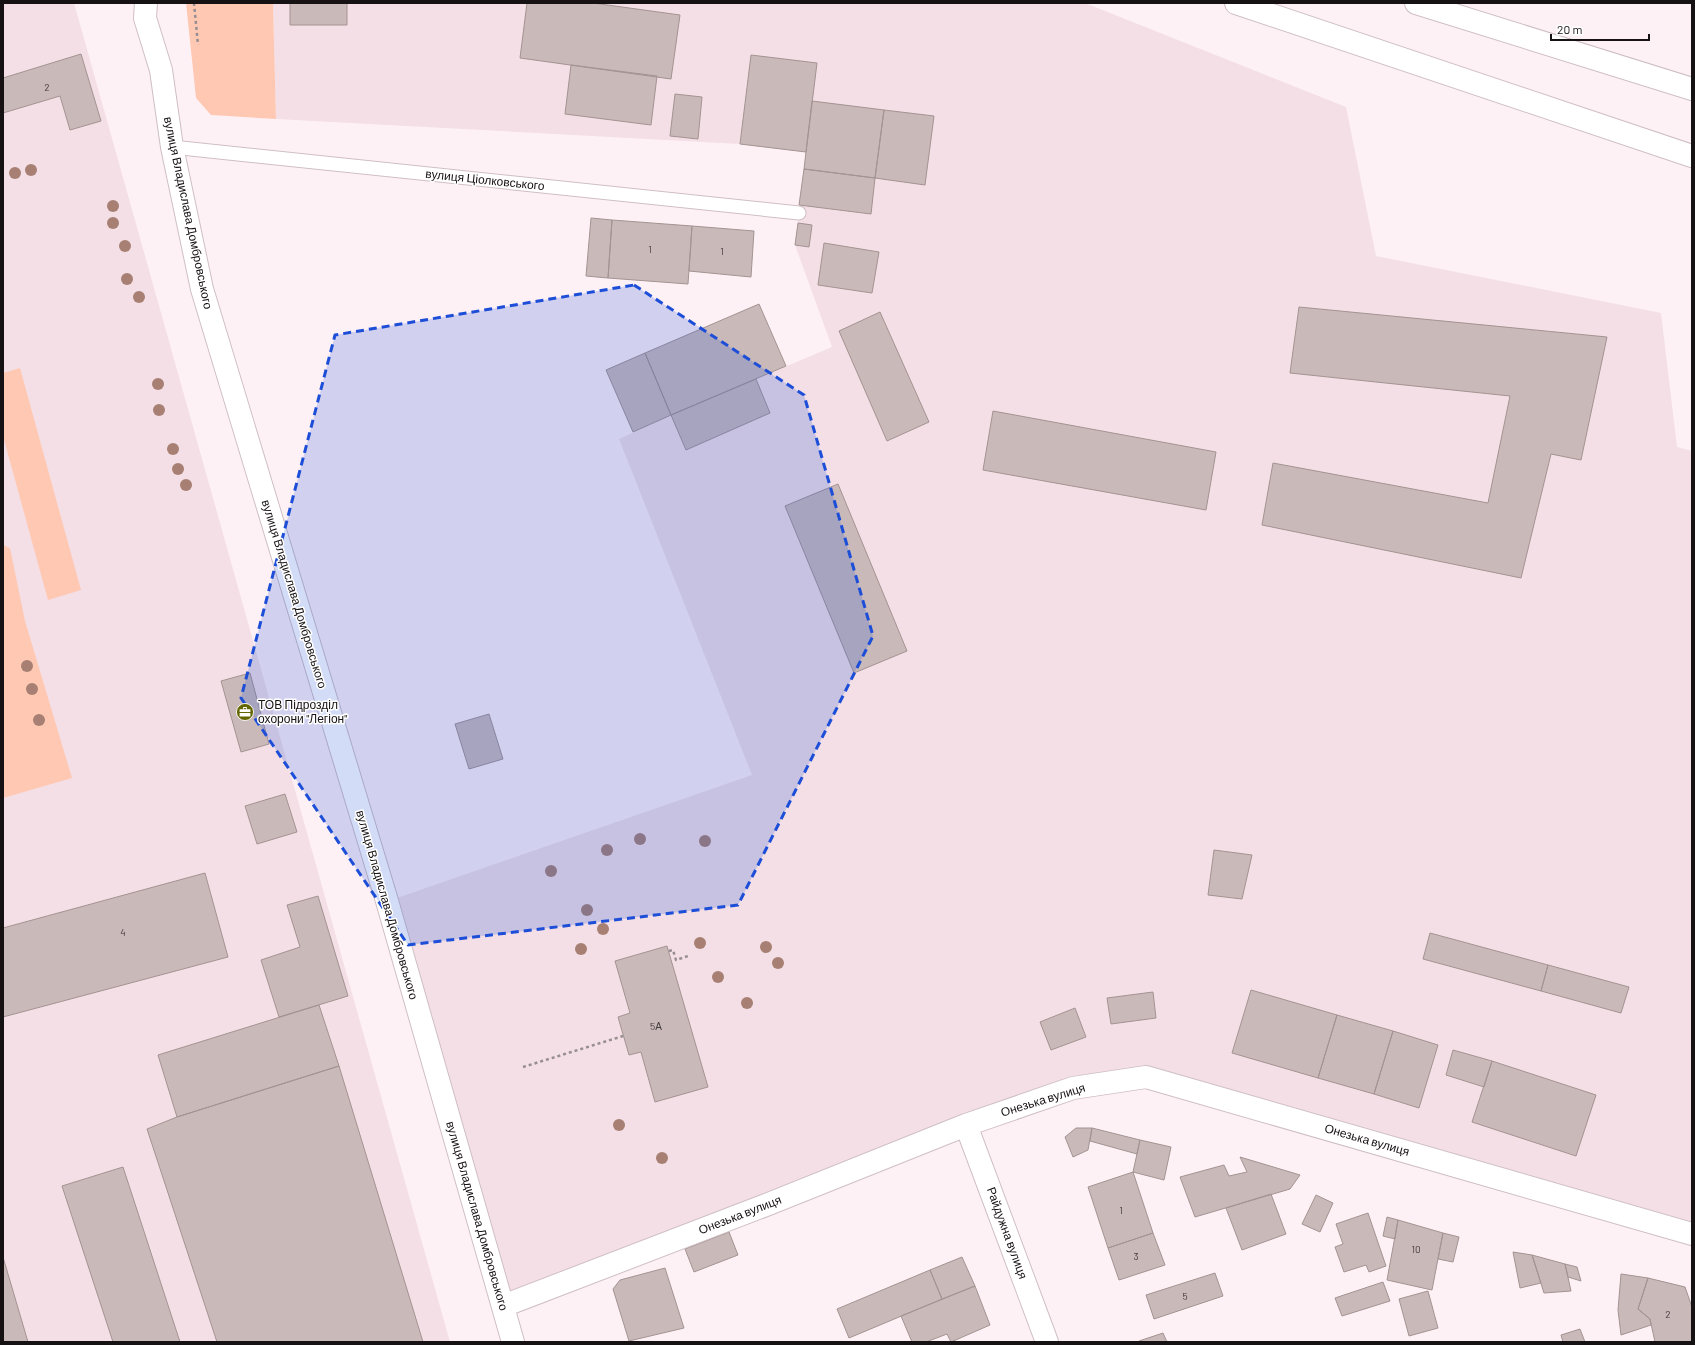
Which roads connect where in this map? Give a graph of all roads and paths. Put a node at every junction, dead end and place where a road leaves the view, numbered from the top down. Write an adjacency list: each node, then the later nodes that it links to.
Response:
1 (146, 3): 7 (street, вулиця Владислава Домбровського)
2 (194, 3): 5 (path)
3 (1236, 3): 8 (street)
4 (1416, 3): 6 (street)
5 (198, 45)
6 (1692, 90)
7 (172, 147): 9 (lane, вулиця Ціолковського); 16 (street, вулиця Владислава Домбровського)
8 (1692, 156)
9 (799, 213)
10 (669, 951): 11 (path)
11 (688, 956)
12 (623, 1036): 13 (path)
13 (523, 1067)
14 (966, 1125): 15 (street, Онезька вулиця); 16 (street, Онезька вулиця); 18 (street, Райдужна вулиця)
15 (1692, 1234)
16 (502, 1306): 17 (street, вулиця Владислава Домбровського)
17 (513, 1342)
18 (1047, 1342)

